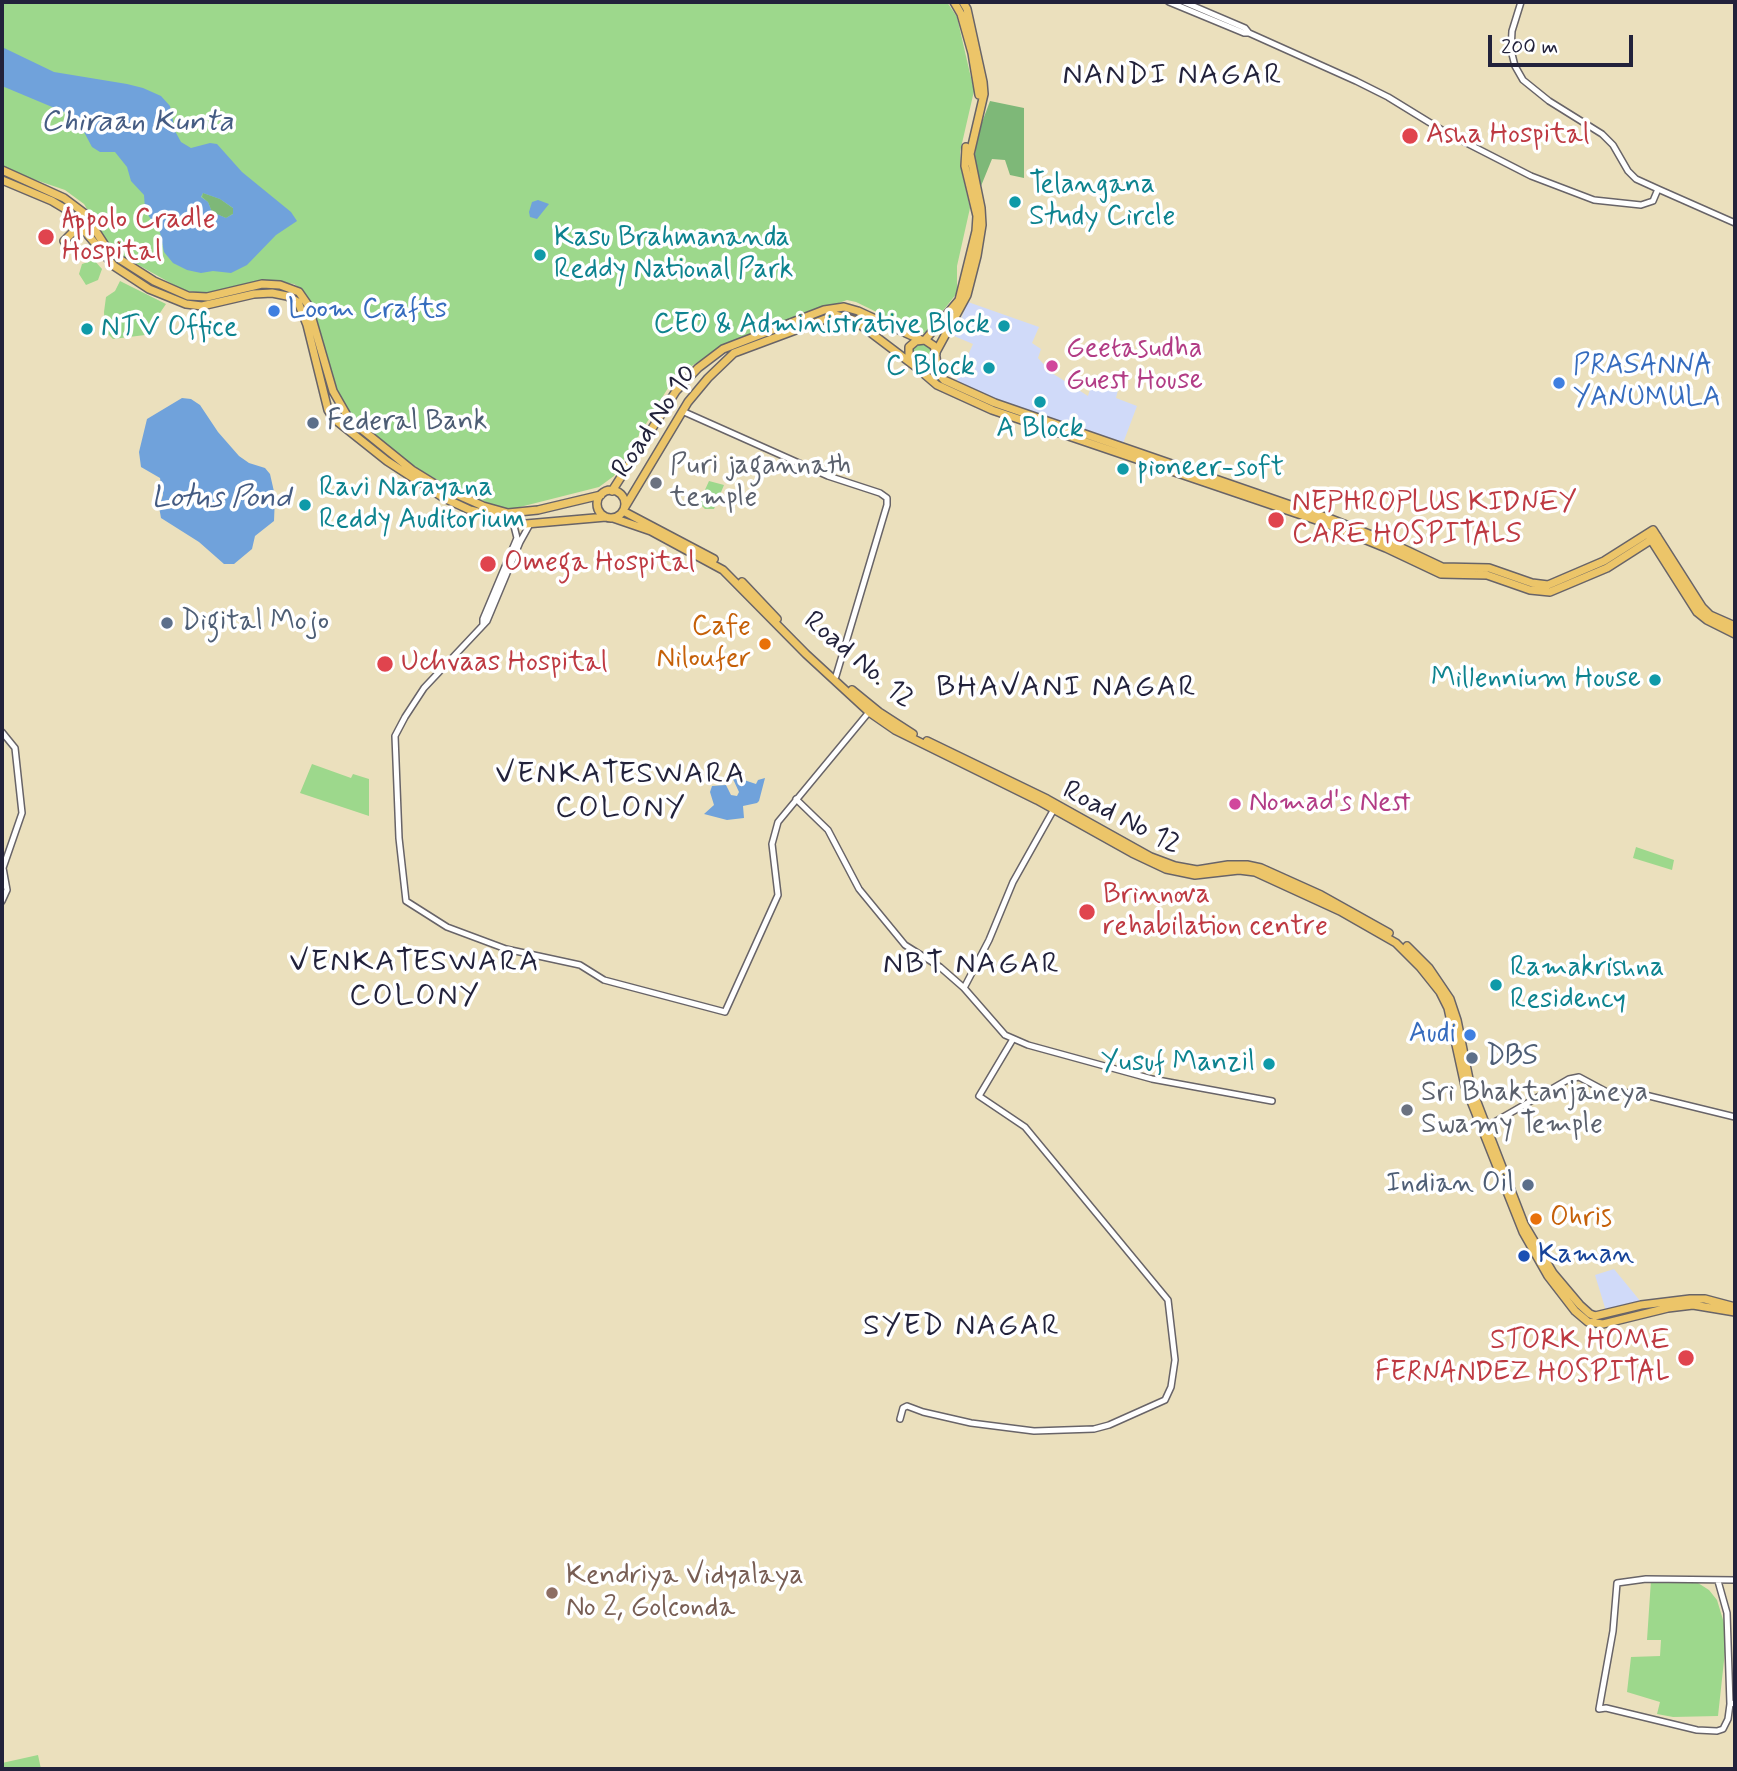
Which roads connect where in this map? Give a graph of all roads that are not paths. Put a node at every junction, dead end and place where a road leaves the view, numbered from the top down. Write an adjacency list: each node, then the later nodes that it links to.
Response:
1 (954, 2): 14 (main road)
2 (963, 2): 15 (main road)
3 (1169, 2): 6 (street)
4 (1184, 2): 6 (street)
5 (1521, 2): 9 (street)
6 (1249, 33): 9 (street)
7 (2, 170): 20 (main road)
8 (2, 180): 11 (main road)
9 (1658, 189): 10 (street)
10 (1735, 223)
11 (82, 229): 12 (main road); 20 (main road)
12 (64, 241)
13 (849, 312): 14 (main road); 16 (main road); 19 (main road, Road No 10); 21 (main road, Road No 10)
14 (923, 340): 15 (main road); 16 (main road)
15 (936, 354): 17 (main road); 18 (main road)
16 (909, 361): 17 (main road)
17 (916, 367): 18 (main road)
18 (940, 382): 28 (main road)
19 (682, 411): 24 (main road, Road No 10); 32 (street)
20 (390, 458): 23 (main road)
21 (612, 491): 22 (main road); 24 (main road, Road No. 12)
22 (601, 495): 23 (main road); 25 (main road)
23 (472, 506): 26 (main road)
24 (624, 509): 25 (main road); 32 (main road, Road No. 12)
25 (610, 518): 27 (main road); 33 (main road, Road No 12)
26 (513, 522): 27 (main road); 29 (street)
27 (531, 524): 29 (street)
28 (1652, 537): 30 (main road); 31 (main road)
29 (483, 625): 35 (street)
30 (1735, 626)
31 (1735, 634)
32 (836, 676): 43 (main road, Road No. 12)
33 (869, 712): 35 (street); 36 (main road, Road No 12)
34 (2, 732): 37 (street)
35 (796, 799): 39 (street)
36 (1054, 809): 39 (street); 43 (main road, Road No 12)
37 (3, 868): 38 (street)
38 (2, 901)
39 (964, 988): 40 (street)
40 (1013, 1039): 41 (street); 46 (street)
41 (1272, 1101)
42 (1735, 1117): 43 (street)
43 (1485, 1128): 44 (main road, Road No. 12); 45 (main road, Road No 12)
44 (1735, 1307)
45 (1735, 1312)
46 (900, 1419)
47 (1735, 1580): 48 (street)
48 (1718, 1581): 49 (street); 49 (street)
49 (1733, 1704)

